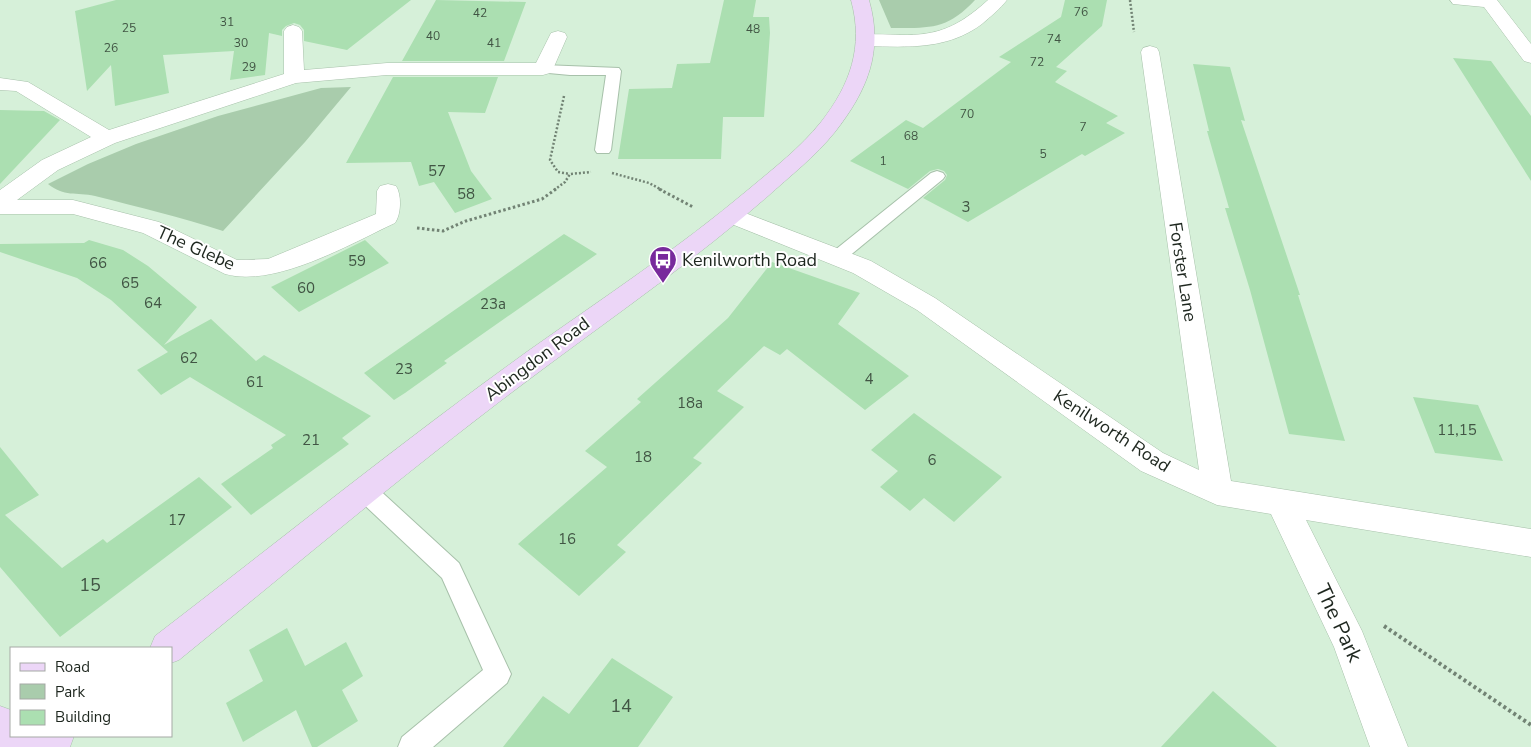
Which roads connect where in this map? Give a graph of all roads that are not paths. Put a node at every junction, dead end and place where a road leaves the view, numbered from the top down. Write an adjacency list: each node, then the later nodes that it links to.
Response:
1 (860, 0): 7 (main road, Abingdon Road)
2 (998, 0): 7 (street)
3 (1459, 0): 4 (street)
4 (1489, 1): 9 (street)
5 (293, 31): 11 (street)
6 (558, 37): 10 (street)
7 (867, 40): 19 (main road, Abingdon Road)
8 (1150, 52): 22 (street, Forster Lane)
9 (1531, 56)
10 (544, 69): 11 (street); 14 (lane)
11 (294, 77): 13 (street)
12 (0, 84): 13 (street)
13 (107, 138): 17 (street)
14 (603, 150)
15 (937, 176): 20 (lane)
16 (388, 191): 18 (street, The Glebe)
17 (0, 201)
18 (0, 207)
19 (728, 220): 20 (street, Kenilworth Road); 21 (main road, Abingdon Road)
20 (836, 258): 22 (street, Kenilworth Road)
21 (366, 492): 25 (main road, Abingdon Road); 32 (lane)
22 (1216, 492): 23 (street, Kenilworth Road)
23 (1281, 502): 24 (street, Kenilworth Road); 33 (street, The Park)
24 (1530, 543)
25 (168, 647)
26 (0, 724): 27 (main road)
27 (10, 734)
28 (12, 737): 30 (main road)
29 (55, 737): 31 (main road)
30 (22, 747)
31 (42, 747)
32 (412, 747)
33 (1389, 747)

